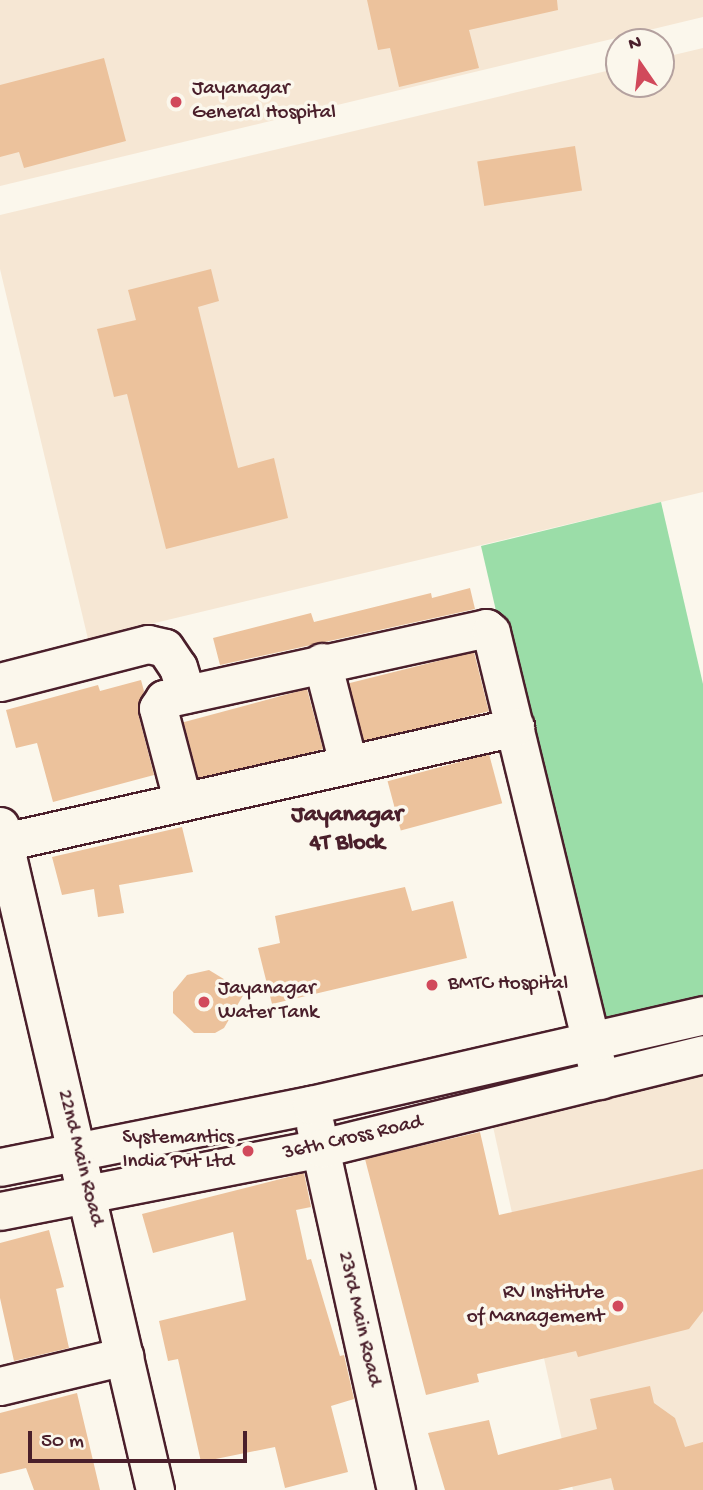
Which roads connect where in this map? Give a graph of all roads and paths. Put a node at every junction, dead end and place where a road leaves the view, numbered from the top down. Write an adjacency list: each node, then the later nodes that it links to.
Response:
1 (323, 662): 3 (street); 4 (street); 5 (street)
2 (0, 682): 3 (street)
3 (186, 694): 6 (street)
4 (515, 727): 5 (street); 9 (street)
5 (348, 763): 6 (street)
6 (182, 799): 7 (street)
7 (2, 834): 14 (street, 22nd Main Road)
8 (703, 1015): 9 (street, 36th Cross Road)
9 (591, 1044): 11 (street); 12 (street, 36th Cross Road)
10 (703, 1054): 11 (street, 36th Cross Road)
11 (600, 1080): 13 (street, 36th Cross Road)
12 (311, 1105): 13 (street, 23rd Main Road); 14 (street, 36th Cross Road)
13 (321, 1148): 16 (street, 36th Cross Road); 20 (street, 23rd Main Road)
14 (77, 1155): 15 (street, 36th Cross Road); 16 (street, 22nd Main Road)
15 (0, 1167)
16 (89, 1196): 17 (street, 36th Cross Road); 18 (street, 22nd Main Road)
17 (0, 1211)
18 (124, 1356): 19 (street); 21 (street, 22nd Main Road)
19 (0, 1386)
20 (386, 1488)
21 (155, 1490)

